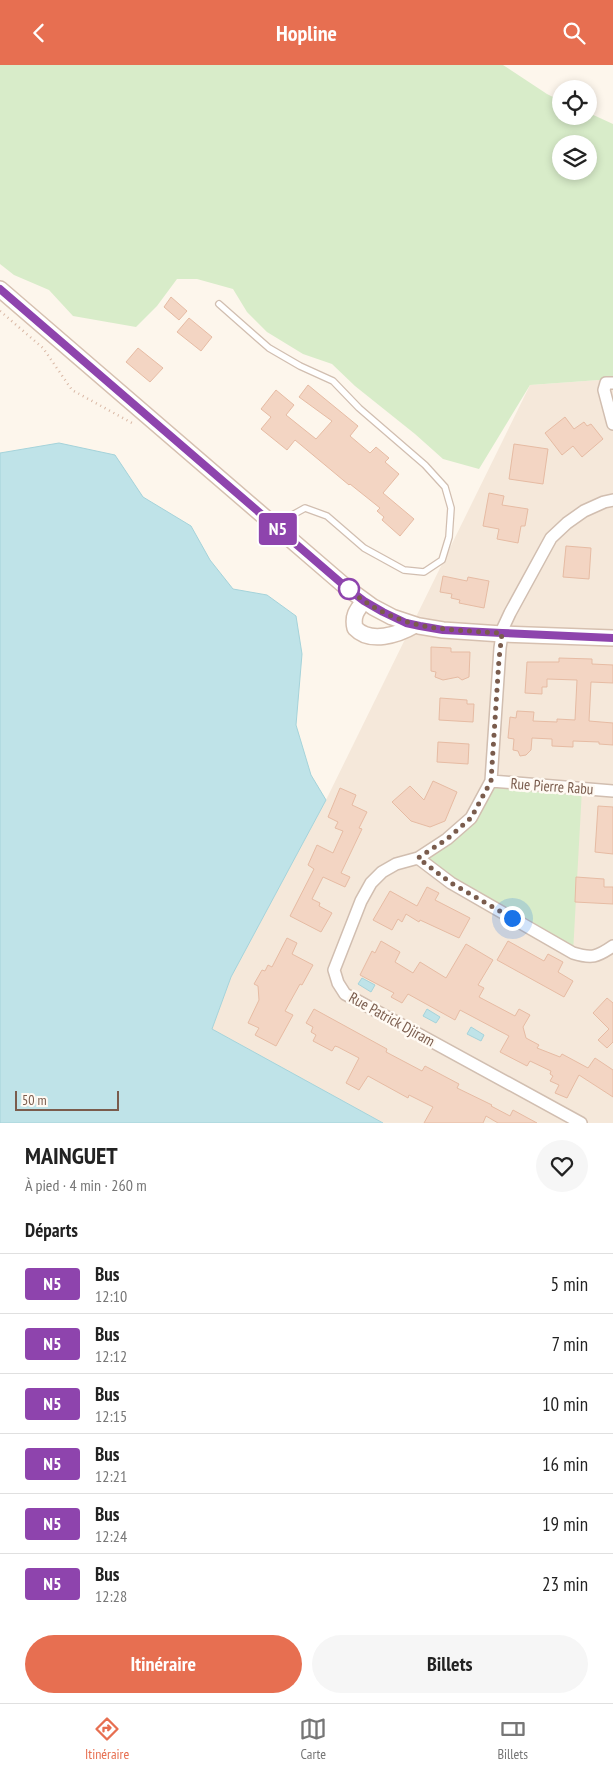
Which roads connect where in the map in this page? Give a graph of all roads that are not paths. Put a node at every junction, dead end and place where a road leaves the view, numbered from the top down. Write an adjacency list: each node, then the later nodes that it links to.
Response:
1 (0, 289): 6 (main road)
2 (219, 304): 6 (lane)
3 (613, 383): 4 (street)
4 (613, 424)
5 (613, 500): 9 (street, Rue Patrick Djiram)
6 (274, 525): 7 (main road)
7 (364, 601): 8 (main road); 8 (main road)
8 (415, 625): 9 (main road)
9 (502, 633): 10 (main road); 11 (street, Rue Patrick Djiram)
10 (613, 637)
11 (491, 781): 12 (street, Rue Pierre Rabu); 13 (street, Rue Patrick Djiram)
12 (613, 791)
13 (418, 858): 14 (street); 15 (street, Rue Patrick Djiram)
14 (613, 946)
15 (581, 1123)

